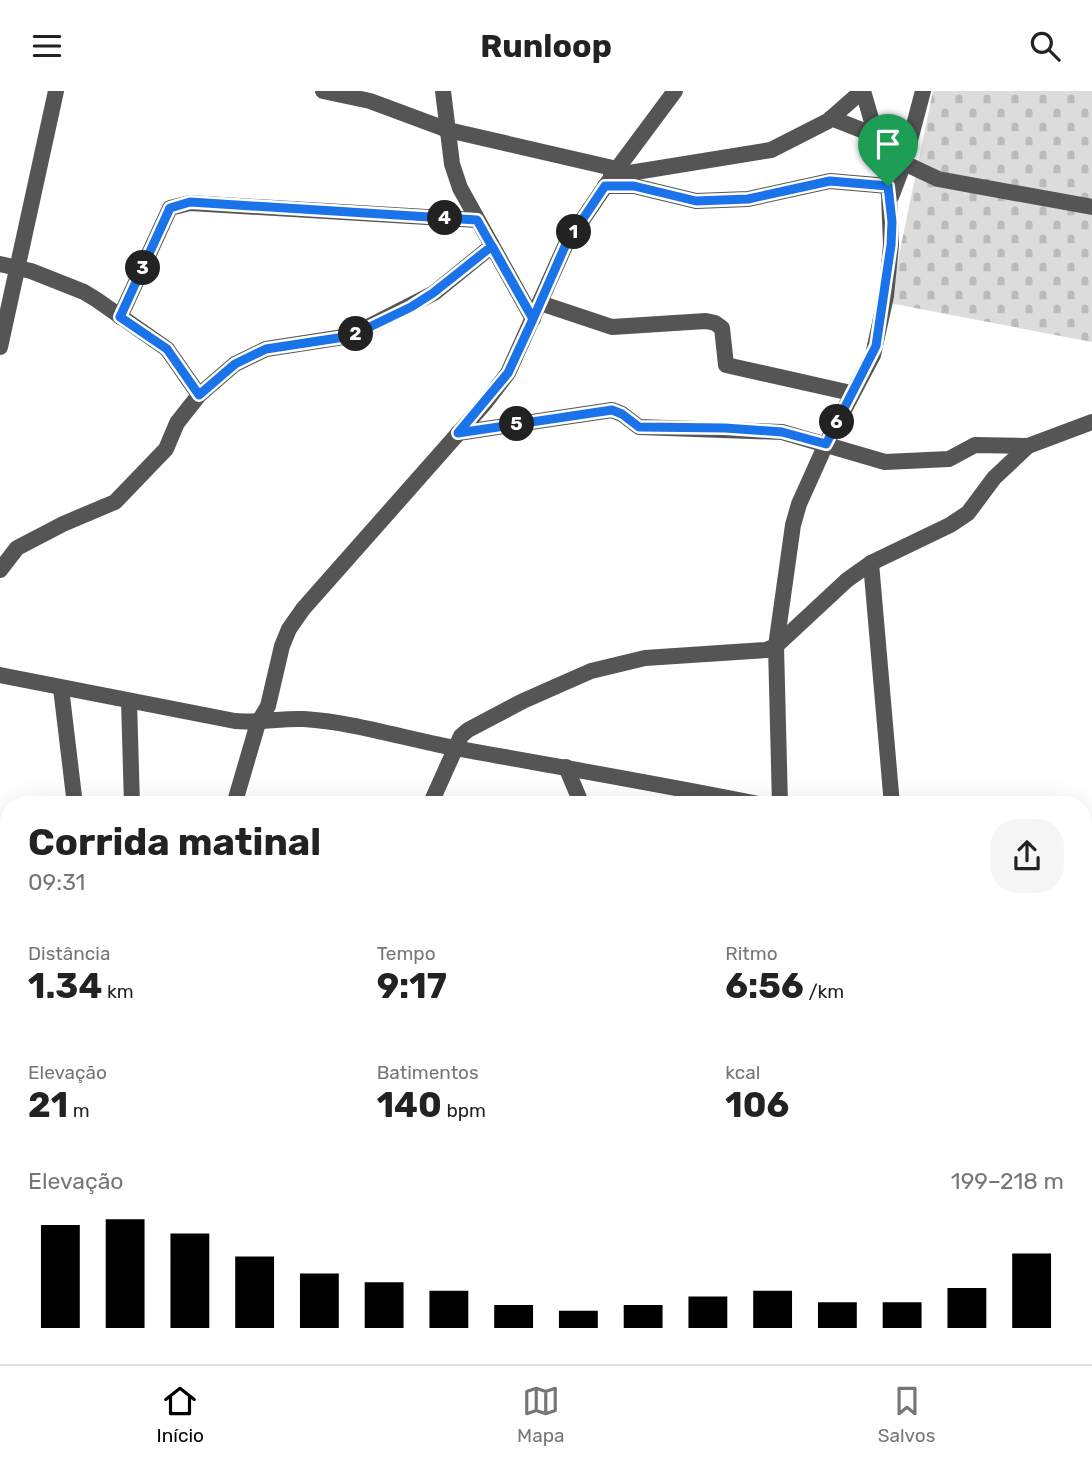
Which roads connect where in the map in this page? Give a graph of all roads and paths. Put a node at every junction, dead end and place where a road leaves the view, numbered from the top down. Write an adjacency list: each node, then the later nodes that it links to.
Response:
1 (56, 91): 17 (street)
2 (323, 91): 8 (street)
3 (443, 91): 8 (street)
4 (675, 91): 11 (street)
5 (863, 91): 7 (street); 9 (street)
6 (923, 91): 10 (street)
7 (831, 118): 9 (street); 11 (street)
8 (448, 130): 11 (street); 14 (street)
9 (877, 136): 10 (street); 12 (street)
10 (904, 163): 12 (street); 13 (street)
11 (611, 177): 12 (street); 18 (street)
12 (889, 192): 22 (street)
13 (1092, 208)
14 (477, 220): 15 (street); 19 (street)
15 (492, 246): 20 (street); 23 (street)
16 (0, 264): 17 (street)
17 (19, 267): 19 (street); 21 (street)
18 (540, 303): 20 (street); 22 (street)
19 (120, 317): 23 (street)
20 (533, 319): 25 (street)
21 (0, 347)
22 (851, 393): 26 (street)
23 (199, 395): 29 (street)
24 (1092, 422): 27 (street)
25 (458, 433): 26 (street); 34 (street)
26 (826, 444): 27 (street); 30 (street)
27 (1028, 446): 28 (street)
28 (871, 563): 30 (street); 44 (street)
29 (0, 569)
30 (776, 646): 35 (street); 43 (street)
31 (0, 675): 32 (street)
32 (61, 688): 33 (street); 37 (street)
33 (129, 701): 34 (street); 38 (street)
34 (258, 723): 35 (street); 39 (street)
35 (456, 748): 36 (street); 40 (street)
36 (566, 767): 41 (street); 42 (street)
37 (74, 796)
38 (132, 796)
39 (237, 796)
40 (434, 796)
41 (579, 796)
42 (716, 796)
43 (780, 796)
44 (891, 796)

